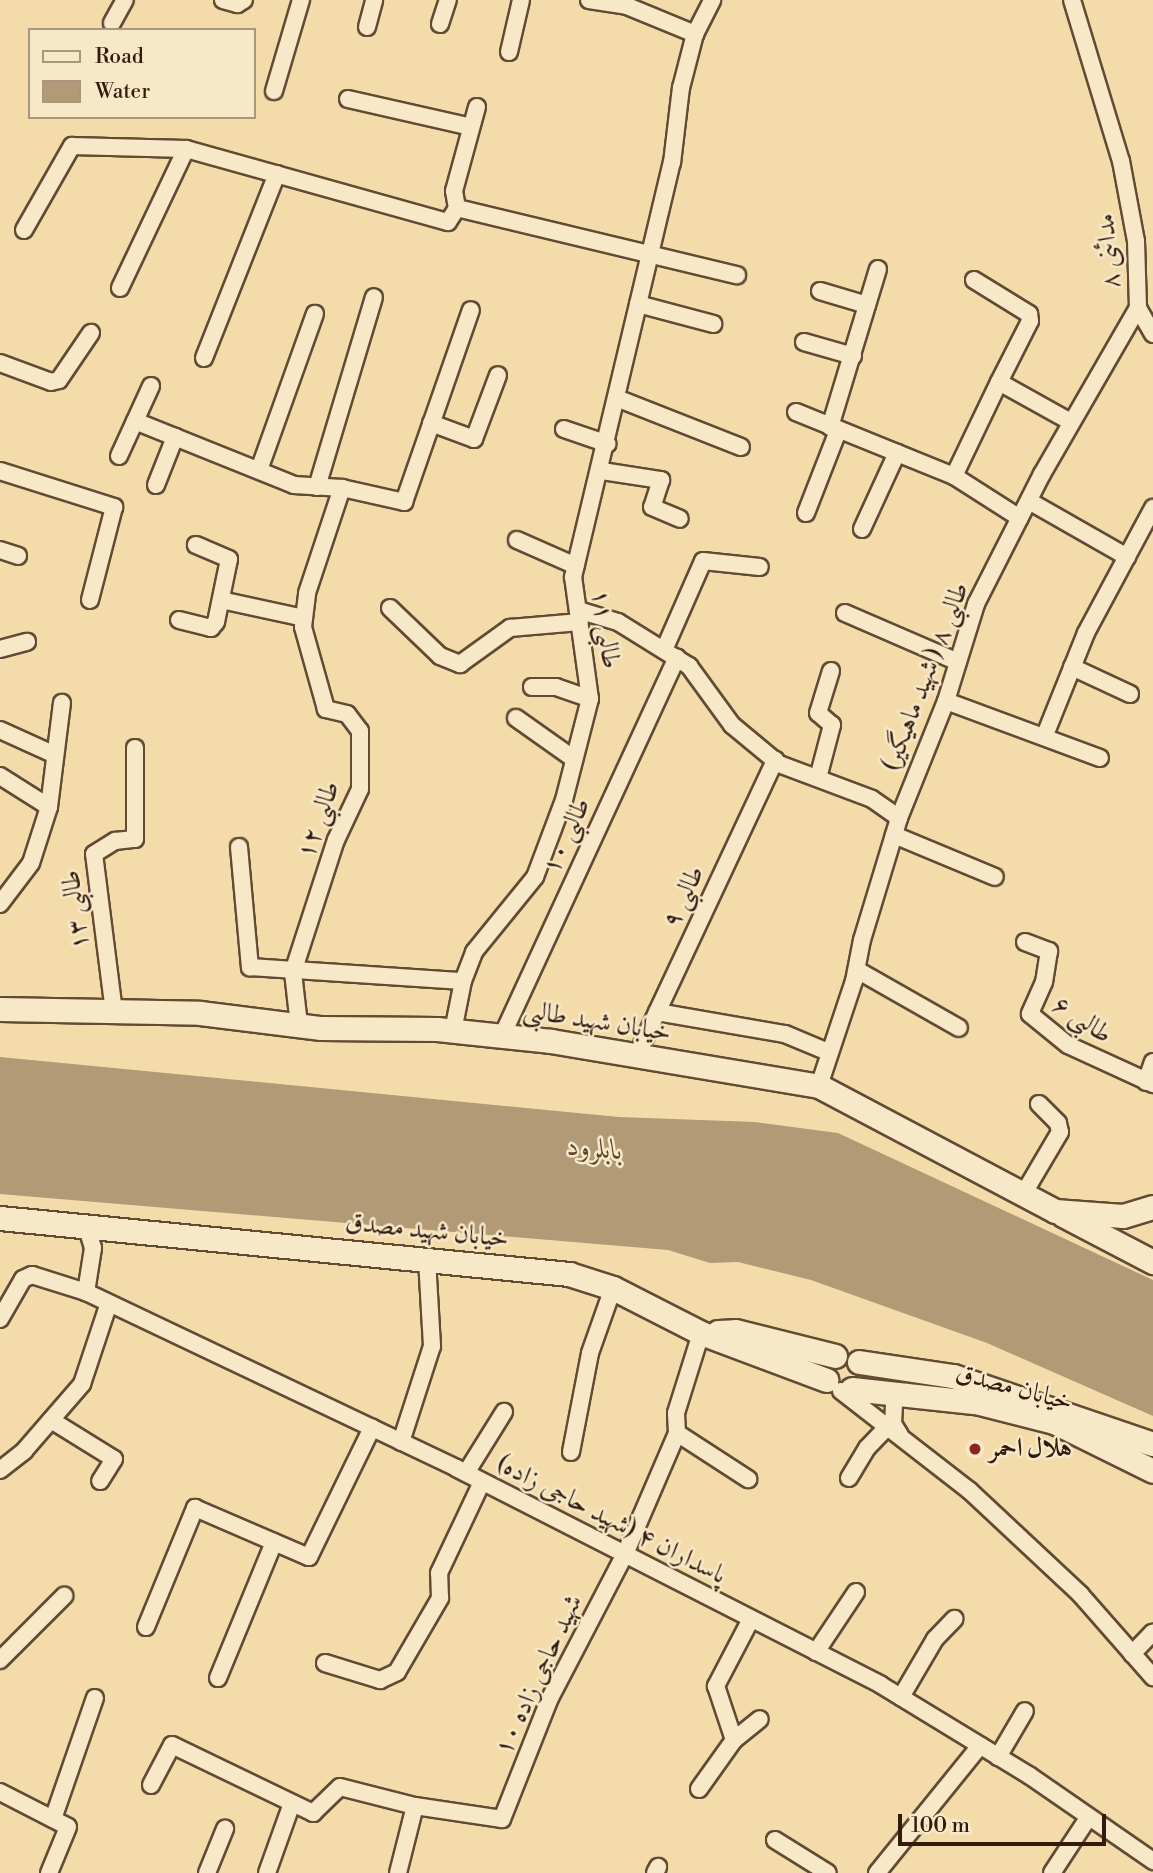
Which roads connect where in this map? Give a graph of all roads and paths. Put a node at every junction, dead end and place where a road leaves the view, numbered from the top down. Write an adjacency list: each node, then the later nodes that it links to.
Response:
1 (125, 0): 11 (street)
2 (223, 0): 3 (street)
3 (244, 0)
4 (301, 0): 16 (street)
5 (374, 0): 13 (street)
6 (447, 0): 12 (street)
7 (521, 0): 15 (street)
8 (589, 0): 14 (street)
9 (712, 0): 14 (street, طالبی ۱۱)
10 (1072, 0): 33 (street, مدائنی ۸)
11 (112, 23)
12 (440, 24)
13 (367, 27)
14 (695, 34): 24 (street, طالبی ۱۱)
15 (509, 52)
16 (274, 91)
17 (348, 99): 19 (street)
18 (477, 107): 19 (street)
19 (471, 127): 22 (street)
20 (186, 149): 21 (street); 23 (street); 28 (street)
21 (277, 174): 22 (street); 41 (street)
22 (457, 208): 24 (street)
23 (24, 230)
24 (651, 257): 26 (street); 31 (street, طالبی ۱۱)
25 (878, 269): 32 (street)
26 (737, 275)
27 (974, 280): 44 (street)
28 (120, 288)
29 (820, 291): 32 (street)
30 (374, 297): 63 (street)
31 (638, 304): 36 (street); 46 (street, طالبی ۱۱)
32 (867, 305): 40 (street)
33 (1138, 308): 38 (street, مدائنی ۸); 49 (street, طالبی ۸ ( شهید ماهیگیر))
34 (471, 310): 50 (street)
35 (315, 314): 58 (street)
36 (713, 324)
37 (91, 333): 42 (street)
38 (1153, 334)
39 (804, 342): 40 (street)
40 (853, 356): 52 (street)
41 (204, 358)
42 (0, 363)
43 (498, 375): 50 (street)
44 (999, 382): 49 (street); 61 (street)
45 (151, 386): 48 (street)
46 (619, 399): 54 (street, طالبی ۱۱); 55 (street)
47 (796, 412): 52 (street)
48 (135, 421): 53 (street); 57 (street)
49 (1071, 422): 65 (street, طالبی ۸ ( شهید ماهیگیر))
50 (432, 423): 64 (street)
51 (564, 429): 54 (street)
52 (834, 429): 56 (street); 67 (street)
53 (175, 437): 58 (street); 62 (street)
54 (608, 444): 60 (street, طالبی ۱۱)
55 (741, 447)
56 (897, 453): 61 (street); 70 (street)
57 (119, 456)
58 (259, 470): 63 (street)
59 (0, 471): 78 (street)
60 (602, 471): 69 (street); 76 (street, طالبی ۱۱)
61 (954, 476): 68 (street)
62 (156, 485)
63 (317, 487): 64 (street)
64 (342, 488): 83 (street, طالبی ۱۲)
65 (1029, 501): 68 (street, طالبی ۸ ( شهید ماهیگیر)); 75 (street)
66 (1153, 508): 75 (street)
67 (806, 513)
68 (1020, 518): 88 (street, طالبی ۸ ( شهید ماهیگیر))
69 (680, 519)
70 (862, 529)
71 (517, 540): 76 (street)
72 (196, 545): 79 (street)
73 (0, 551): 74 (street)
74 (18, 556)
75 (1127, 557): 89 (street)
76 (576, 566): 82 (street, طالبی ۱۱)
77 (760, 567): 87 (street, طالبی ۱۰)
78 (90, 600)
79 (221, 600): 83 (street); 84 (street)
80 (390, 608): 82 (street)
81 (845, 613): 88 (street)
82 (579, 616): 87 (street); 93 (street, طالبی ۱۱)
83 (304, 618): 114 (street, طالبی ۱۲)
84 (179, 621)
85 (27, 642): 86 (street)
86 (0, 649)
87 (671, 654): 103 (street); 122 (street, طالبی ۱۰)
88 (958, 662): 94 (street, طالبی ۸ ( شهید ماهیگیر))
89 (1072, 667): 92 (street); 98 (street)
90 (831, 671): 105 (street)
91 (532, 687): 93 (street)
92 (1130, 695)
93 (590, 699): 102 (street, طالبی ۱۱)
94 (946, 701): 98 (street); 107 (street, طالبی ۸ ( شهید ماهیگیر))
95 (62, 703): 100 (street)
96 (516, 718): 102 (street)
97 (0, 730): 100 (street)
98 (1045, 735): 101 (street)
99 (135, 748): 117 (street, طالبی ۱۳)
100 (55, 755): 106 (street)
101 (1100, 758)
102 (574, 759): 115 (street, طالبی ۱۱)
103 (775, 760): 105 (street); 118 (street, طالبی ۹)
104 (0, 776): 106 (street)
105 (817, 778): 107 (street)
106 (48, 807): 111 (street)
107 (899, 818): 108 (street, طالبی ۸ ( شهید ماهیگیر))
108 (894, 835): 110 (street); 113 (street, طالبی ۸ ( شهید ماهیگیر))
109 (239, 847): 114 (street)
110 (995, 877)
111 (0, 904)
112 (1025, 942): 126 (street, طالبی ۶)
113 (857, 970): 120 (street); 123 (street, طالبی ۸ ( شهید ماهیگیر))
114 (293, 972): 115 (street); 119 (street, طالبی ۱۲)
115 (463, 981): 121 (street, طالبی ۱۱)
116 (0, 1009): 117 (street, خیابان شهید طالبی)
117 (114, 1012): 119 (street, خیابان شهید طالبی)
118 (657, 1012): 123 (street); 124 (street, طالبی ۹)
119 (299, 1025): 121 (street, خیابان شهید طالبی)
120 (959, 1028)
121 (453, 1031): 122 (street, خیابان شهید طالبی)
122 (502, 1036): 124 (street, خیابان شهید طالبی)
123 (828, 1052): 127 (street, طالبی ۸ ( شهید ماهیگیر))
124 (637, 1055): 127 (street, خیابان شهید طالبی)
125 (1153, 1062): 126 (street)
126 (1149, 1083)
127 (819, 1086): 129 (street, خیابان شهید طالبی)
128 (1039, 1104): 129 (street)
129 (1024, 1194): 131 (street, خیابان شهید طالبی)
130 (1153, 1207): 131 (street, خیابان شهید طالبی)
131 (1055, 1211): 135 (street)
132 (0, 1218): 133 (street, خیابان شهید مصدق)
133 (86, 1225): 134 (street, خیابان شهید مصدق); 137 (street)
134 (427, 1259): 136 (street, خیابان شهید مصدق); 151 (street)
135 (1153, 1262)
136 (613, 1288): 140 (street, خیابان شهید مصدق); 153 (street)
137 (86, 1292): 138 (street, پاسداران ۴ (شهید حاجی زاده)); 139 (street, پاسداران ۴ (شهید حاجی زاده))
138 (109, 1303): 146 (street); 148 (street, پاسداران ۴ (شهید حاجی زاده))
139 (0, 1319)
140 (701, 1333): 141 (street); 143 (street, خیابان شهید مصدق); 149 (street, شهید حاجی زاده ۱۰)
141 (835, 1356): 142 (street); 143 (street)
142 (859, 1362): 143 (street); 152 (street, خیابان مصدق)
143 (840, 1387): 144 (street, خیابان مصدق); 147 (street)
144 (906, 1392): 150 (street); 155 (street, خیابان مصدق)
145 (504, 1412): 156 (street)
146 (51, 1420): 154 (street); 159 (street)
147 (887, 1427): 150 (street); 157 (street)
148 (372, 1428): 151 (street, پاسداران ۴ (شهید حاجی زاده)); 161 (street)
149 (677, 1433): 158 (street); 162 (street, شهید حاجی زاده ۱۰)
150 (903, 1439): 170 (street)
151 (401, 1442): 156 (street, پاسداران ۴ (شهید حاجی زاده))
152 (1153, 1444)
153 (571, 1452)
154 (0, 1470)
155 (1153, 1471)
156 (466, 1473): 160 (street, پاسداران ۴ (شهید حاجی زاده))
157 (849, 1478)
158 (748, 1479)
159 (100, 1481)
160 (482, 1482): 162 (street, پاسداران ۴ (شهید حاجی زاده)); 172 (street)
161 (274, 1542): 167 (street); 174 (street)
162 (625, 1555): 165 (street, پاسداران ۴ (شهید حاجی زاده)); 186 (street, شهید حاجی زاده ۱۰)
163 (856, 1592): 169 (street)
164 (64, 1596): 171 (street)
165 (751, 1619): 169 (street, پاسداران ۴ (شهید حاجی زاده)); 179 (street)
166 (954, 1619): 175 (street)
167 (145, 1627)
168 (1153, 1632): 170 (street)
169 (816, 1652): 175 (street, پاسداران ۴ (شهید حاجی زاده))
170 (1132, 1654): 173 (street)
171 (0, 1660)
172 (325, 1663)
173 (1153, 1677)
174 (218, 1678)
175 (901, 1698): 180 (street, پاسداران ۴ (شهید حاجی زاده))
176 (95, 1699): 188 (street)
177 (1025, 1711): 181 (street)
178 (760, 1719): 179 (street)
179 (734, 1740): 183 (street)
180 (980, 1746): 181 (street, پاسداران ۴ (شهید حاجی زاده)); 197 (street)
181 (998, 1757): 187 (street, پاسداران ۴ (شهید حاجی زاده))
182 (151, 1785): 185 (street)
183 (699, 1788)
184 (0, 1791): 188 (street)
185 (292, 1803): 186 (street); 194 (street)
186 (415, 1806): 195 (street)
187 (1088, 1818): 191 (street, پاسداران ۴ (شهید حاجی زاده)); 198 (street)
188 (53, 1819): 192 (street)
189 (225, 1829): 193 (street)
190 (775, 1840): 196 (street)
191 (1153, 1861)
192 (50, 1873)
193 (207, 1873)
194 (267, 1873)
195 (398, 1873)
196 (828, 1873)
197 (877, 1873)
198 (1052, 1873)

